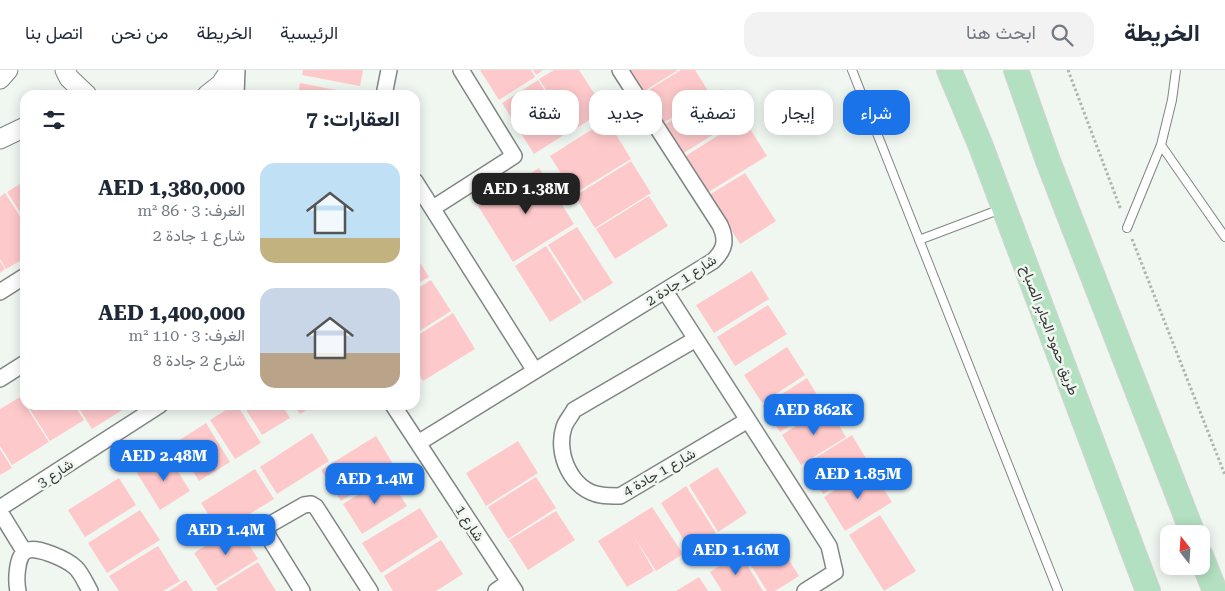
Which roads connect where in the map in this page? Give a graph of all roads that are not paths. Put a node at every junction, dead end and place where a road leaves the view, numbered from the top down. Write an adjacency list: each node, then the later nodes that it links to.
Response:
1 (8, 70): 12 (street)
2 (65, 70): 13 (street)
3 (230, 70): 14 (street)
4 (236, 70): 15 (street)
5 (388, 70): 16 (street)
6 (462, 70): 21 (street)
7 (620, 70): 27 (street, شارع 1 جادة 2)
8 (852, 70): 25 (lane)
9 (949, 70): 22 (main road, طريق حمود الجابر الصباح)
10 (1016, 70): 39 (main road)
11 (1176, 70): 19 (lane)
12 (0, 79)
13 (82, 90)
14 (213, 90)
15 (236, 90)
16 (385, 90)
17 (20, 129): 18 (street)
18 (0, 139)
19 (1161, 145): 23 (lane); 24 (lane)
20 (420, 188): 21 (street)
21 (433, 208): 31 (street)
22 (1004, 208): 25 (lane); 50 (main road, طريق حمود الجابر الصباح)
23 (1127, 228)
24 (1225, 237)
25 (919, 240): 49 (lane)
26 (20, 279): 28 (street)
27 (665, 291): 29 (street); 31 (street, شارع 1 جادة 2)
28 (0, 292)
29 (696, 340): 35 (street); 35 (street, شارع 1 جادة 4)
30 (20, 366): 32 (street)
31 (534, 371): 36 (street, شارع 1 جادة 2)
32 (0, 379)
33 (152, 410): 37 (street, شارع 3)
34 (396, 410): 36 (street, شارع 1)
35 (748, 420): 48 (street)
36 (418, 443): 42 (street, شارع 1)
37 (0, 508)
38 (0, 512): 40 (street)
39 (1190, 525)
40 (24, 551): 43 (street); 44 (street)
41 (1209, 575): 51 (main road)
42 (512, 587): 47 (street)
43 (18, 591)
44 (90, 591)
45 (302, 591): 46 (street)
46 (370, 591)
47 (496, 591)
48 (805, 591)
49 (1058, 591)
50 (1148, 591)
51 (1215, 591)

